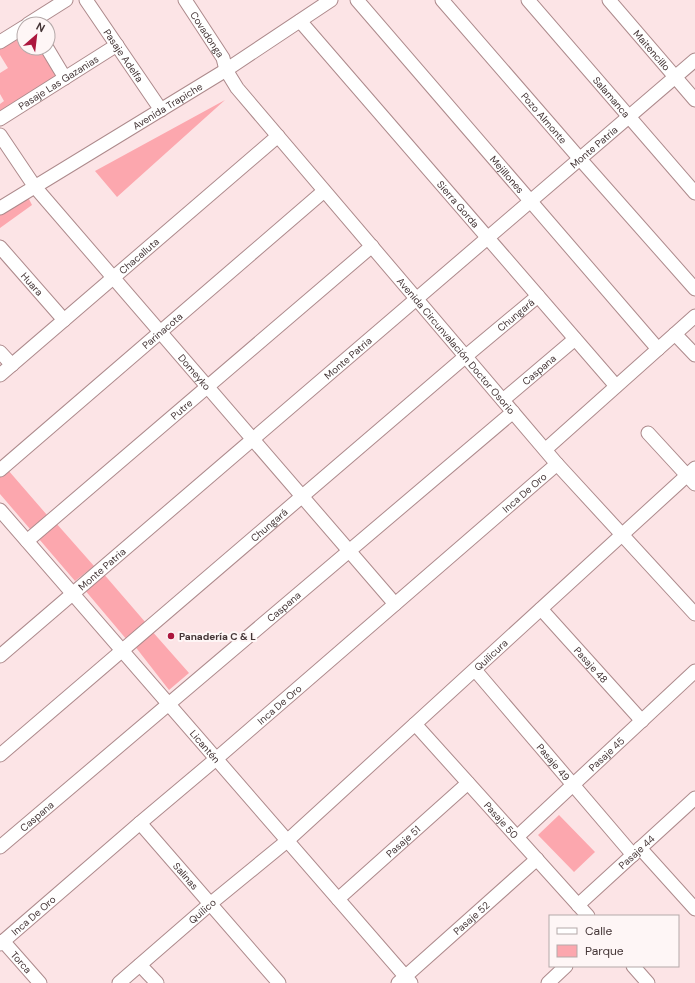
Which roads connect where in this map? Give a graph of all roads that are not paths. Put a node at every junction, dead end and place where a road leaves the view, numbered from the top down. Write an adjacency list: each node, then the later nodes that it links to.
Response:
1 (66, 0): 9 (street)
2 (86, 0): 13 (street, Pasaje Adelfa)
3 (185, 0): 16 (street, Covadonga)
4 (331, 0): 10 (street, Avenida Trapiche)
5 (356, 0): 29 (street, Mejillones)
6 (442, 0): 25 (street, Pozo Almonte)
7 (528, 0): 21 (street, Salamanca)
8 (609, 0): 18 (street, Maitencillo)
9 (41, 16)
10 (300, 21): 16 (street, Avenida Trapiche); 31 (street, Sierra Gorda)
11 (16, 32): 12 (street)
12 (0, 42)
13 (117, 45): 17 (street, Pasaje Las Gazanias); 20 (street, Pasaje Adelfa)
14 (52, 56): 17 (street)
15 (695, 60): 18 (street, Monte Patria)
16 (226, 70): 20 (street, Avenida Trapiche); 24 (street, Avenida Circunvalación Doctor Osorio)
17 (65, 78): 22 (street, Pasaje Las Gazanias)
18 (675, 78): 19 (street, Maitencillo); 21 (street, Monte Patria)
19 (695, 100)
20 (161, 110): 26 (street, Avenida Trapiche)
21 (629, 117): 25 (street, Monte Patria); 28 (street, Salamanca)
22 (0, 119)
23 (0, 135): 26 (street, Domeyko)
24 (278, 136): 27 (street, Avenida Circunvalación Doctor Osorio); 34 (street, Chacalluta)
25 (580, 159): 29 (street, Monte Patria); 35 (street, Pozo Almonte)
26 (35, 187): 30 (street, Avenida Trapiche); 34 (street, Domeyko)
27 (324, 191): 32 (street, Avenida Circunvalación Doctor Osorio); 40 (street, Parinacota)
28 (695, 193)
29 (530, 201): 31 (street, Monte Patria); 43 (street, Mejillones)
30 (0, 208)
31 (488, 238): 36 (street, Sierra Gorda); 37 (street, Monte Patria)
32 (372, 246): 37 (street, Avenida Circunvalación Doctor Osorio); 50 (street, Putre)
33 (0, 247): 39 (street, Huara)
34 (113, 278): 39 (street, Chacalluta); 40 (street, Domeyko)
35 (695, 290)
36 (538, 296): 42 (street, Sierra Gorda); 46 (street, Chungará)
37 (417, 299): 46 (street, Avenida Circunvalación Doctor Osorio); 54 (street, Monte Patria)
38 (695, 316): 41 (street)
39 (64, 320): 47 (street, Chacalluta)
40 (160, 332): 50 (street, Domeyko); 57 (street, Parinacota)
41 (675, 334): 43 (street); 45 (street)
42 (575, 339): 49 (street, Sierra Gorda); 51 (street, Caspana)
43 (658, 349): 49 (street)
44 (0, 352): 47 (street)
45 (695, 355)
46 (466, 356): 51 (street, Avenida Circunvalación Doctor Osorio); 59 (street, Chungará)
47 (12, 365): 48 (street, Chacalluta)
48 (0, 375)
49 (616, 386): 55 (street)
50 (207, 387): 54 (street, Domeyko); 62 (street, Putre)
51 (503, 400): 52 (street, Avenida Circunvalación Doctor Osorio)
52 (513, 412): 55 (street, Avenida Circunvalación Doctor Osorio); 63 (street, Caspana)
53 (648, 433): 58 (street)
54 (252, 439): 59 (street, Domeyko); 64 (street, Monte Patria)
55 (546, 450): 56 (street, Avenida Circunvalación Doctor Osorio)
56 (557, 464): 61 (street, Avenida Circunvalación Doctor Osorio); 65 (street, Inca De Oro)
57 (0, 470)
58 (692, 476): 61 (street, Quilicura)
59 (302, 497): 63 (street, Domeyko); 68 (street, Chungará)
60 (0, 510): 62 (street, Licantén)
61 (622, 535): 66 (street, Quilicura); 67 (street, Avenida Circunvalación Doctor Osorio)
62 (27, 541): 64 (street, Licantén)
63 (349, 551): 65 (street, Domeyko); 72 (street, Caspana)
64 (72, 594): 68 (street, Licantén); 69 (street, Monte Patria)
65 (395, 604): 76 (street, Inca De Oro)
66 (541, 609): 70 (street, Quilicura); 73 (street, Pasaje 48)
67 (695, 614)
68 (122, 651): 72 (street, Licantén); 75 (street, Chungará)
69 (0, 656)
70 (475, 670): 74 (street, Quilicura); 78 (street, Pasaje 49)
71 (695, 671): 73 (street, Pasaje 45)
72 (168, 704): 76 (street, Licantén); 83 (street, Caspana)
73 (642, 721): 78 (street, Pasaje 45)
74 (416, 724): 77 (street, Pasaje 50); 82 (street, Quilicura)
75 (0, 755)
76 (216, 759): 80 (street, Inca De Oro); 82 (street, Licantén)
77 (468, 783): 81 (street, Pasaje 50); 86 (street, Pasaje 51)
78 (573, 785): 81 (street, Pasaje 45); 84 (street, Pasaje 49)
79 (695, 798): 84 (street, Pasaje 44)
80 (140, 823): 87 (street, Salinas); 91 (street, Inca De Oro)
81 (517, 837): 85 (street, Pasaje 50)
82 (288, 841): 86 (street, Licantén); 87 (street, Quilico)
83 (0, 847)
84 (636, 852): 88 (street, Pasaje 44); 89 (street, Pasaje 49)
85 (537, 859): 88 (street, Pasaje 50); 95 (street, Pasaje 52)
86 (338, 899): 95 (street, Licantén)
87 (210, 904): 92 (street, Quilico); 99 (street, Salinas)
88 (578, 905): 90 (street, Pasaje 50)
89 (695, 909)
90 (587, 915)
91 (1, 943): 96 (street, Torca)
92 (140, 964): 97 (street, Quilico); 98 (street)
93 (565, 967): 100 (street)
94 (634, 967): 101 (street)
95 (405, 981)
96 (40, 983)
97 (119, 983)
98 (157, 983)
99 (279, 983)
100 (548, 983)
101 (648, 983)

